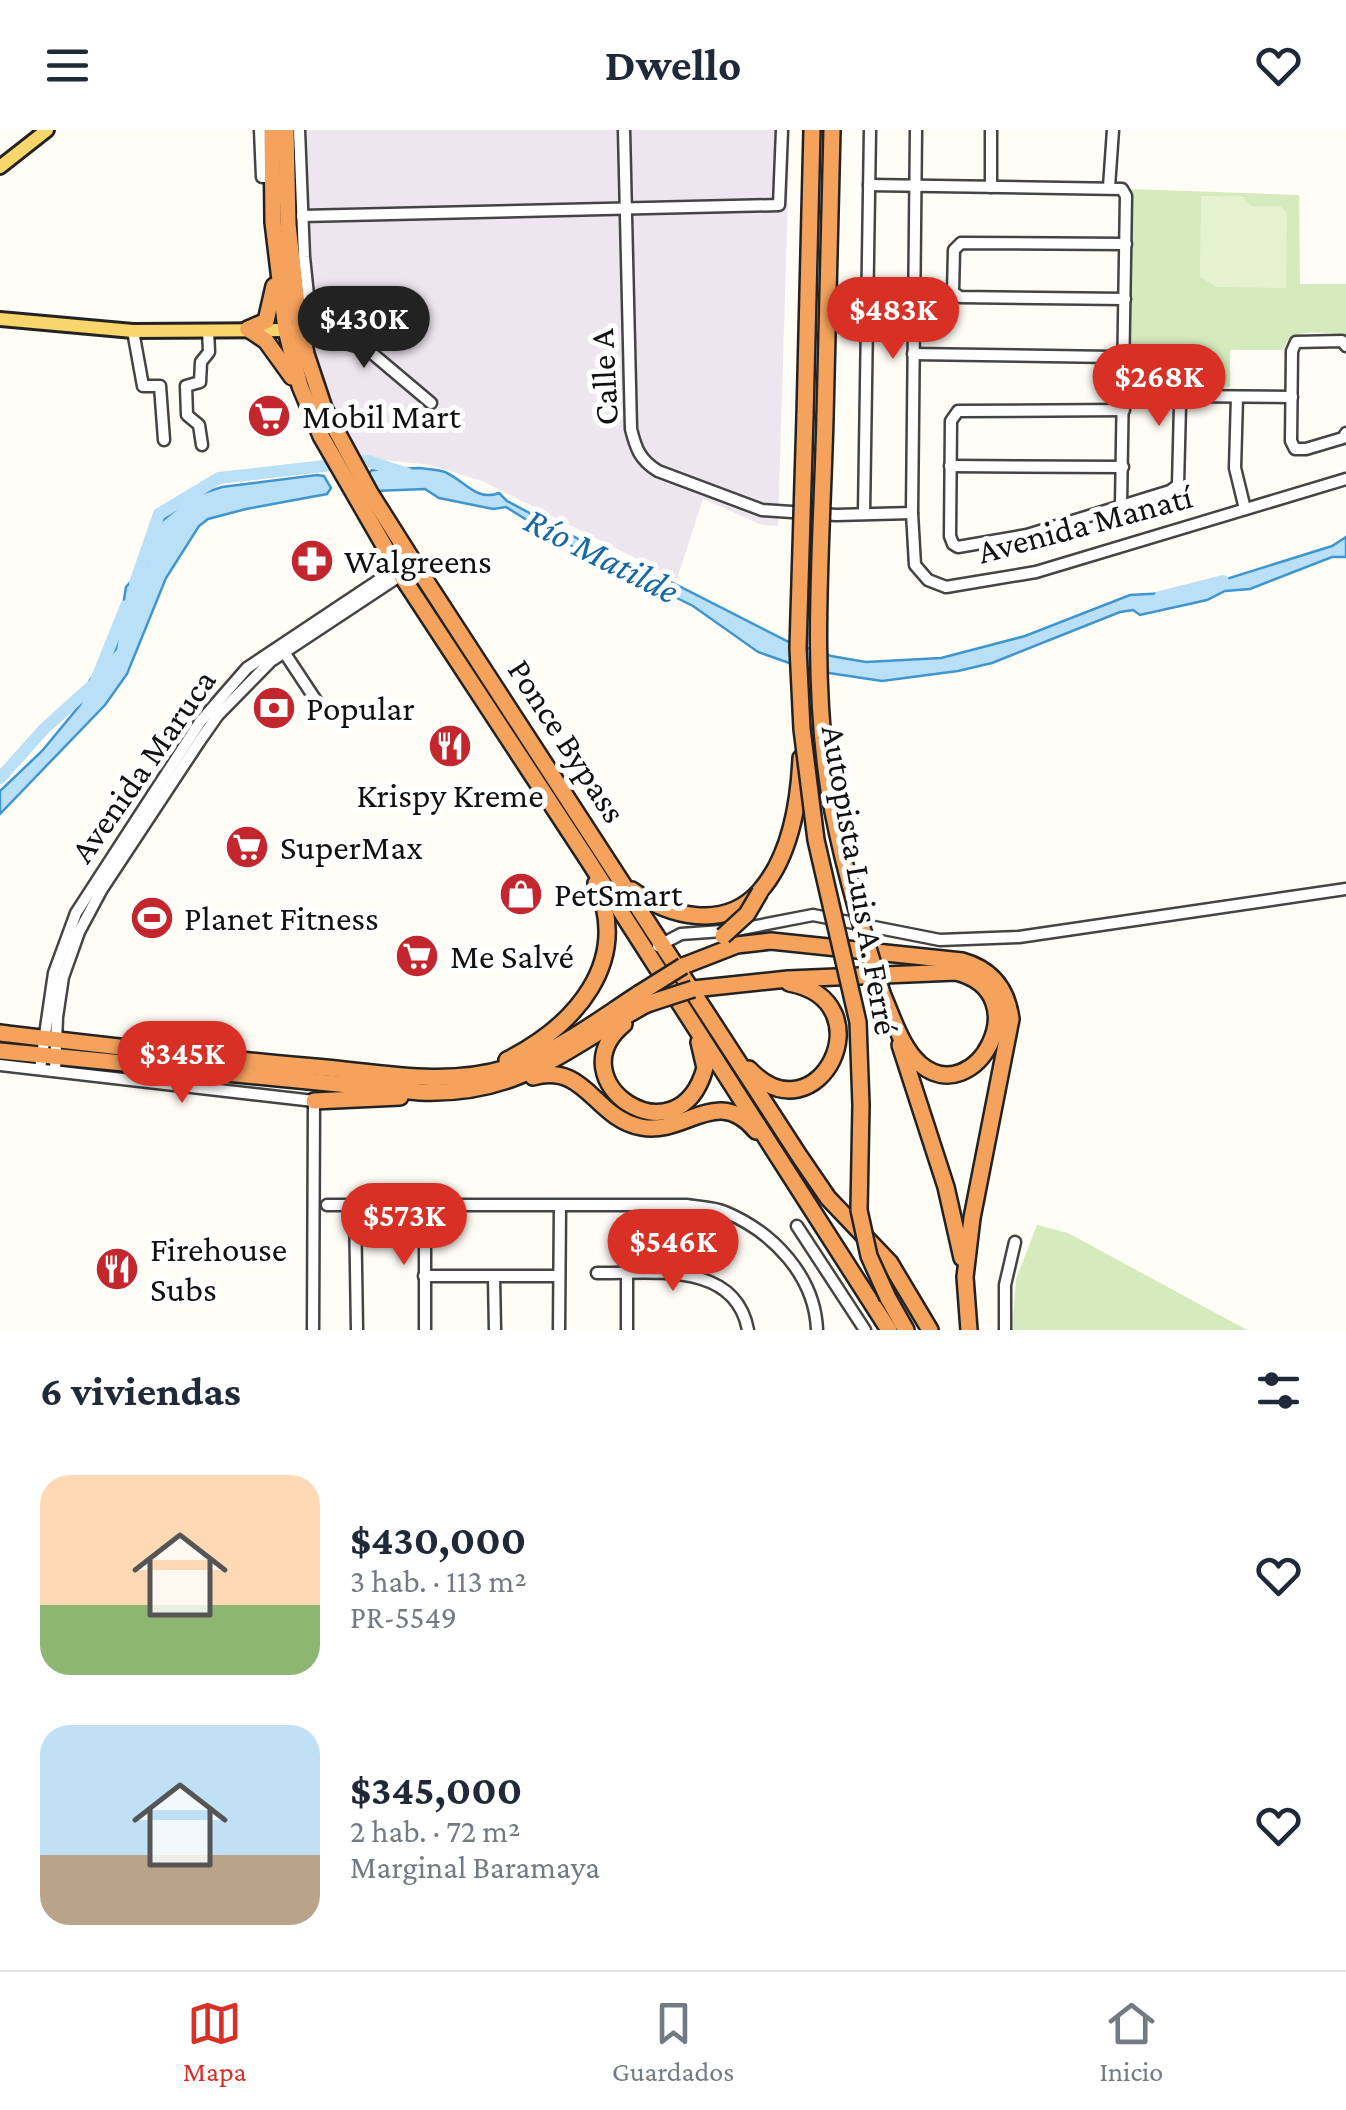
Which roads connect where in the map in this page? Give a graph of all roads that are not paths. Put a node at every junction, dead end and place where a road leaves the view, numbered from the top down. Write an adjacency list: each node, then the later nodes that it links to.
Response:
1 (47, 130): 14 (main road)
2 (260, 130): 15 (street)
3 (272, 130): 15 (highway, Ponce Bypass)
4 (286, 130): 29 (highway, Ponce Bypass)
5 (299, 130): 21 (street)
6 (624, 130): 20 (street, Calle A)
7 (782, 130): 20 (street)
8 (812, 130): 53 (highway, Autopista Luis A. Ferré, bridge)
9 (832, 130): 62 (highway, Autopista Luis A. Ferré, bridge)
10 (870, 130): 16 (street)
11 (916, 130): 19 (street, Avenida Manatí)
12 (991, 130): 17 (street)
13 (1112, 130): 18 (street)
14 (0, 167)
15 (272, 177): 23 (highway, Ponce Bypass)
16 (869, 185): 19 (street); 48 (street)
17 (991, 187): 18 (street); 19 (street)
18 (1109, 187): 22 (street)
19 (914, 188): 31 (street, Avenida Manatí)
20 (626, 208): 21 (street); 48 (street, Calle A)
21 (302, 216): 29 (street)
22 (1126, 244): 24 (street); 24 (street)
23 (276, 245): 26 (highway); 29 (highway, Ponce Bypass)
24 (1125, 300): 32 (street)
25 (0, 319): 28 (main road)
26 (248, 329): 27 (main road); 29 (main road); 33 (highway)
27 (208, 330): 28 (main road); 41 (street)
28 (133, 331): 40 (street)
29 (299, 331): 33 (highway, Ponce Bypass); 33 (highway); 37 (street)
30 (1346, 346): 36 (street)
31 (913, 354): 32 (street); 49 (street, Avenida Manatí)
32 (1124, 355): 34 (street); 38 (street)
33 (309, 389): 45 (highway, Ponce Bypass)
34 (1180, 396): 35 (street); 46 (street)
35 (1238, 397): 36 (street); 47 (street)
36 (1292, 397): 39 (street)
37 (431, 403)
38 (1124, 410): 42 (street); 43 (street)
39 (1346, 433)
40 (164, 440)
41 (202, 445)
42 (950, 466): 43 (street); 46 (street)
43 (1123, 467): 46 (street)
44 (1346, 478): 47 (street, Avenida Manatí)
45 (363, 496): 50 (highway, Ponce Bypass); 55 (highway, Ponce Bypass)
46 (1121, 505)
47 (1245, 509): 49 (street, Avenida Manatí)
48 (864, 513): 49 (street, Calle A)
49 (912, 513)
50 (399, 572): 51 (street, Avenida Maruca); 54 (highway, Ponce Bypass); 66 (street, Avenida Maruca)
51 (284, 652): 52 (street); 66 (street, Avenida Maruca)
52 (321, 708)
53 (802, 729): 57 (highway, bridge); 100 (highway, Autopista Luis A. Ferré, bridge)
54 (588, 860): 59 (highway, Ponce Bypass); 71 (highway)
55 (623, 882): 57 (highway); 58 (highway, Ponce Bypass)
56 (1346, 889): 58 (street)
57 (760, 892): 60 (highway, bridge)
58 (663, 943): 59 (street); 68 (highway, Ponce Bypass)
59 (647, 952): 64 (highway, Ponce Bypass)
60 (683, 966): 63 (highway, bridge); 87 (highway)
61 (771, 981): 62 (highway); 63 (highway, bridge); 68 (highway)
62 (883, 996): 87 (highway, Autopista Luis A. Ferré)
63 (643, 1002): 64 (highway); 71 (highway); 72 (highway)
64 (688, 1015): 75 (highway, Ponce Bypass)
65 (0, 1033): 66 (highway)
66 (49, 1039): 69 (street, Avenida Maruca); 71 (highway)
67 (0, 1050): 69 (highway)
68 (733, 1053): 101 (highway, Ponce Bypass)
69 (48, 1063): 70 (street); 73 (highway); 74 (street)
70 (0, 1065)
71 (473, 1076)
72 (496, 1086): 73 (highway); 75 (highway)
73 (440, 1093): 74 (highway)
74 (314, 1101): 89 (street)
75 (759, 1131): 88 (highway, Ponce Bypass)
76 (327, 1205): 77 (street)
77 (355, 1205): 78 (street); 90 (street)
78 (425, 1205): 79 (street); 84 (street)
79 (560, 1206): 86 (street); 96 (street)
80 (797, 1226): 97 (street)
81 (1015, 1242): 103 (street)
82 (598, 1273): 83 (street)
83 (627, 1273): 94 (street); 95 (street)
84 (424, 1276): 85 (street); 91 (street)
85 (494, 1276): 86 (street); 92 (street)
86 (558, 1276): 93 (street)
87 (965, 1277): 102 (highway)
88 (864, 1291): 98 (highway); 99 (highway)
89 (313, 1330)
90 (357, 1330)
91 (425, 1330)
92 (494, 1330)
93 (559, 1330)
94 (627, 1330)
95 (748, 1330)
96 (817, 1330)
97 (865, 1330)
98 (874, 1330)
99 (889, 1330)
100 (906, 1330)
101 (930, 1330)
102 (969, 1330)
103 (1004, 1330)

